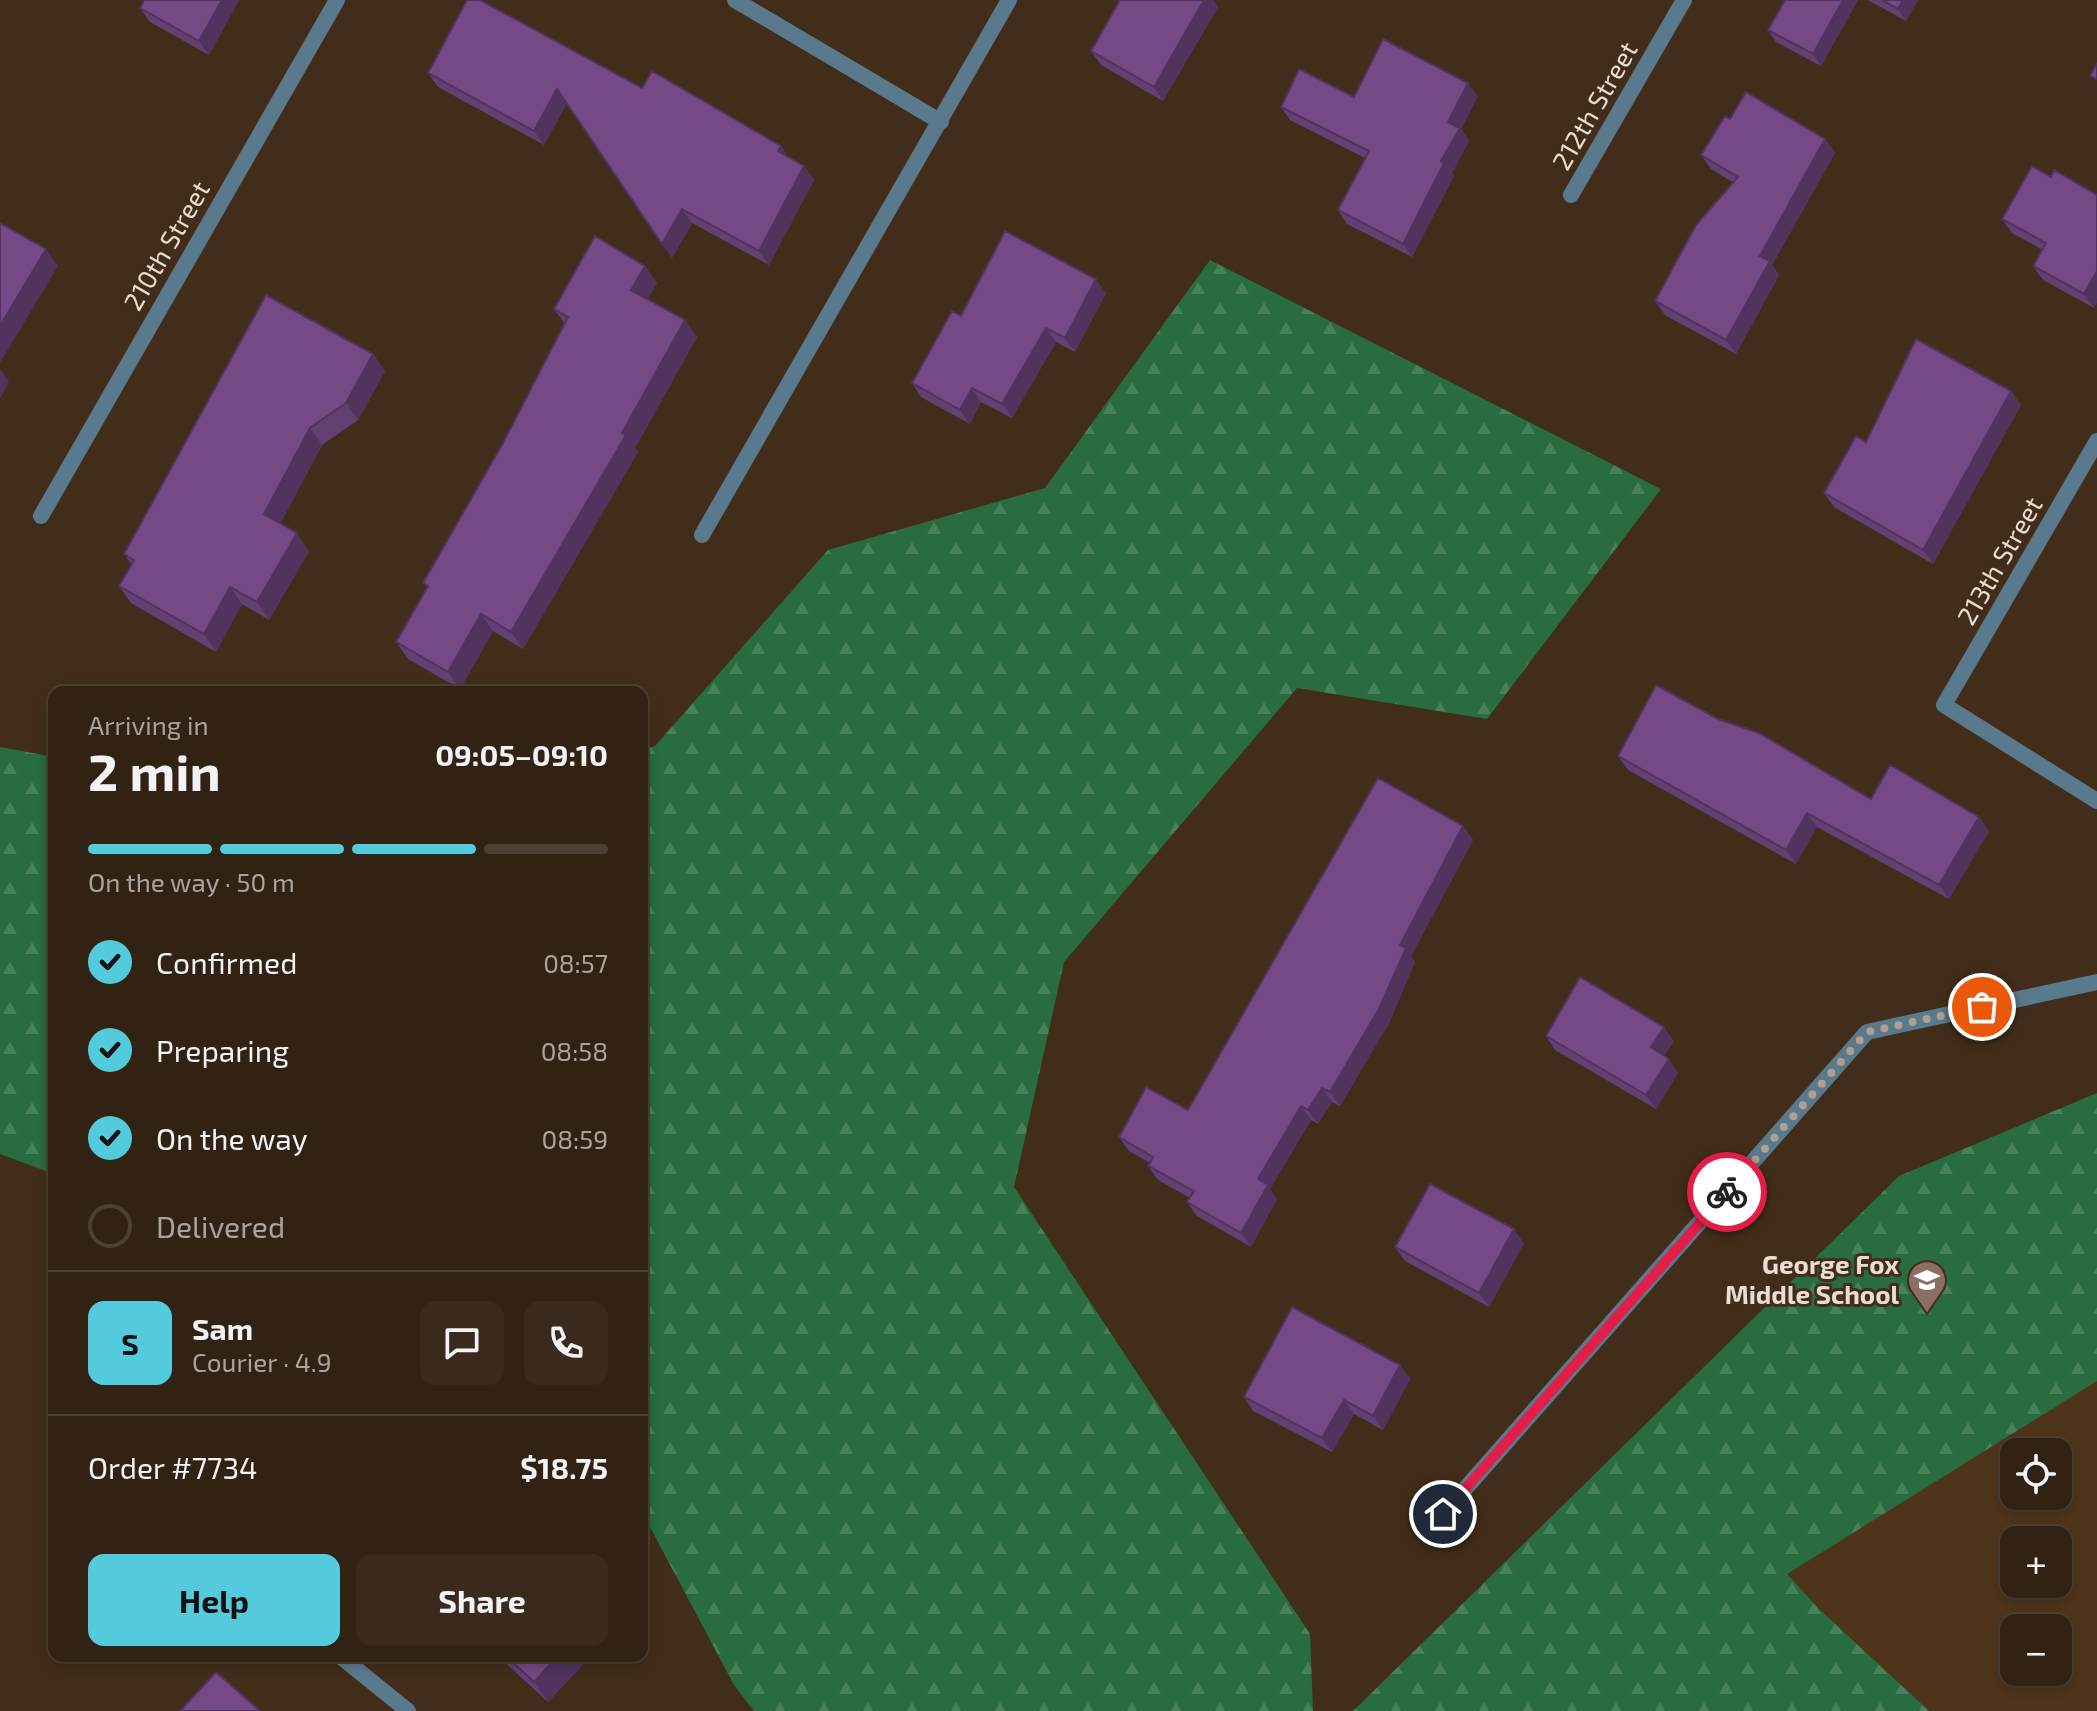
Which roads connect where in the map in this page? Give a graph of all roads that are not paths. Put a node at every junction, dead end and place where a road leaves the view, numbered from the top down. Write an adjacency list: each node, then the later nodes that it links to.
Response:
1 (337, 0): 8 (street, 210th Street)
2 (735, 0): 5 (street)
3 (1009, 0): 5 (street)
4 (1684, 0): 6 (street, 212th Street)
5 (941, 122): 9 (street)
6 (1571, 195)
7 (2097, 441): 10 (street, 213th Street)
8 (41, 516)
9 (702, 535)
10 (2097, 801)
11 (2097, 982): 12 (street)
12 (1443, 1514)
13 (347, 1662): 14 (street)
14 (408, 1711)

